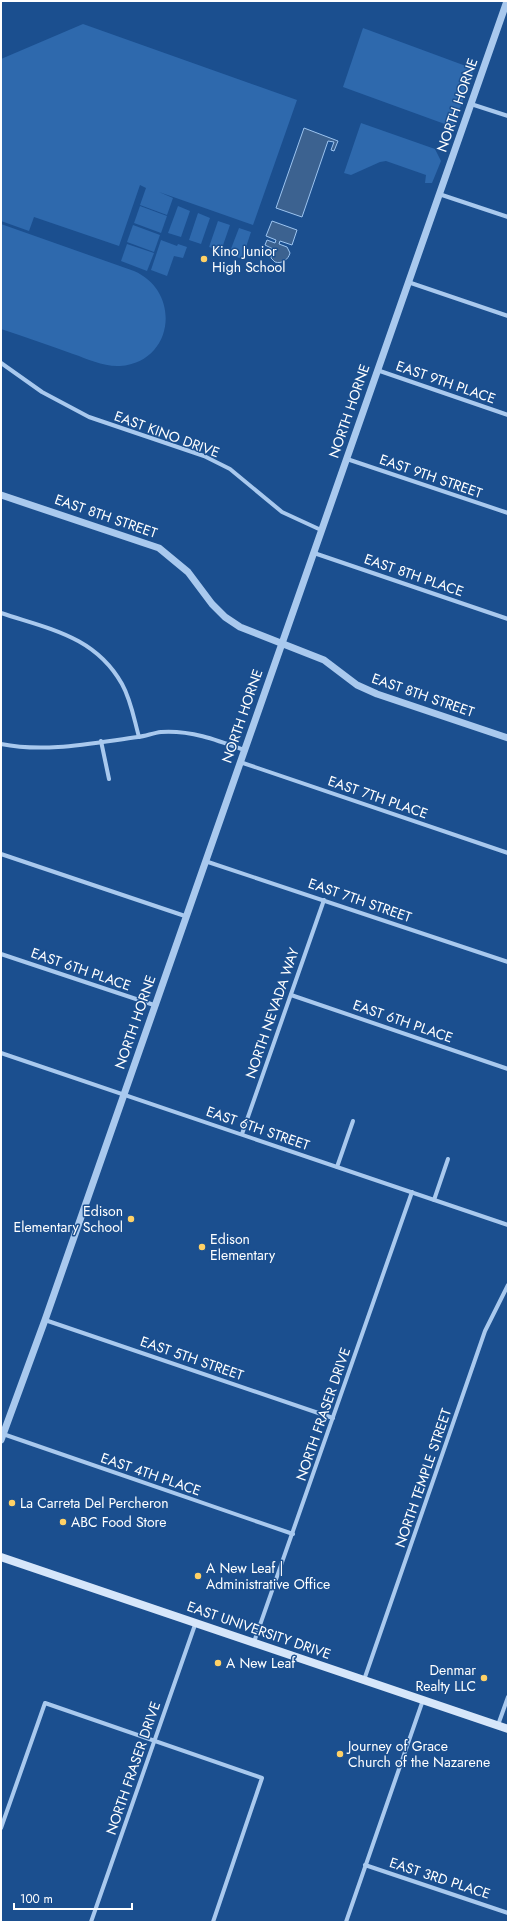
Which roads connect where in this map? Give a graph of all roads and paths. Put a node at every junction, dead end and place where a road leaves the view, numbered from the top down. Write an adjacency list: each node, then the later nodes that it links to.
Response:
1 (507, 1): 2 (street, NORTH HORNE)
2 (505, 14): 3 (street, NORTH HORNE)
3 (471, 104): 4 (street); 5 (street, NORTH HORNE)
4 (508, 116)
5 (439, 194): 6 (street); 7 (street, NORTH HORNE)
6 (508, 217)
7 (408, 282): 8 (street); 10 (street, NORTH HORNE)
8 (508, 316)
9 (1, 363): 15 (street, EAST KINO DRIVE)
10 (377, 370): 11 (street, EAST 9TH PLACE); 12 (street, NORTH HORNE)
11 (508, 415)
12 (346, 459): 14 (street, EAST 9TH STREET); 15 (street, NORTH HORNE)
13 (1, 495): 19 (street, EAST 8TH STREET)
14 (508, 513)
15 (321, 530): 16 (street, NORTH HORNE)
16 (313, 553): 18 (street, EAST 8TH PLACE); 19 (street, NORTH HORNE)
17 (1, 613): 20 (street)
18 (508, 618)
19 (281, 644): 21 (street, EAST 8TH STREET); 24 (street, NORTH HORNE)
20 (139, 737): 22 (street); 24 (street)
21 (508, 738)
22 (101, 741): 23 (street); 26 (street)
23 (1, 744)
24 (244, 750): 25 (street, NORTH HORNE)
25 (240, 762): 27 (street, EAST 7TH PLACE); 29 (street, NORTH HORNE)
26 (109, 779)
27 (508, 853)
28 (1, 854): 31 (street)
29 (204, 861): 30 (street, EAST 7TH STREET); 31 (street, NORTH HORNE)
30 (324, 900): 33 (street, EAST 7TH STREET); 34 (street, NORTH NEVADA WAY)
31 (185, 916): 35 (street, NORTH HORNE)
32 (1, 954): 35 (street, EAST 6TH PLACE)
33 (508, 962)
34 (291, 995): 37 (street, EAST 6TH PLACE); 40 (street, NORTH NEVADA WAY)
35 (154, 1005): 38 (street, NORTH HORNE)
36 (1, 1053): 38 (street, EAST 6TH STREET)
37 (508, 1069)
38 (124, 1094): 40 (street, EAST 6TH STREET); 47 (street, NORTH HORNE)
39 (353, 1121): 42 (street)
40 (242, 1134): 42 (street, EAST 6TH STREET)
41 (448, 1159): 44 (street)
42 (337, 1167): 43 (street, EAST 6TH STREET)
43 (412, 1192): 44 (street, EAST 6TH STREET); 48 (street, NORTH FRASER DRIVE)
44 (434, 1200): 45 (street, EAST 6TH STREET)
45 (508, 1225)
46 (508, 1285): 54 (street, NORTH TEMPLE STREET)
47 (45, 1320): 48 (street, EAST 5TH STREET); 49 (street, NORTH HORNE)
48 (333, 1418): 50 (street, NORTH FRASER DRIVE)
49 (2, 1437): 50 (street, EAST 4TH PLACE)
50 (293, 1534): 53 (street, NORTH FRASER DRIVE)
51 (1, 1557): 52 (main road, EAST UNIVERSITY DRIVE)
52 (196, 1622): 53 (main road, EAST UNIVERSITY DRIVE); 59 (street, NORTH FRASER DRIVE)
53 (254, 1642): 54 (main road, EAST UNIVERSITY DRIVE)
54 (364, 1680): 56 (main road, EAST UNIVERSITY DRIVE)
55 (508, 1697): 57 (street)
56 (423, 1700): 57 (main road, EAST UNIVERSITY DRIVE); 61 (street)
57 (498, 1726): 58 (main road, EAST UNIVERSITY DRIVE)
58 (508, 1729)
59 (155, 1741): 60 (street); 63 (street, NORTH FRASER DRIVE); 64 (street)
60 (1, 1828)
61 (365, 1865): 62 (street, EAST 3RD PLACE); 65 (street)
62 (508, 1913)
63 (91, 1922)
64 (213, 1922)
65 (346, 1922)

